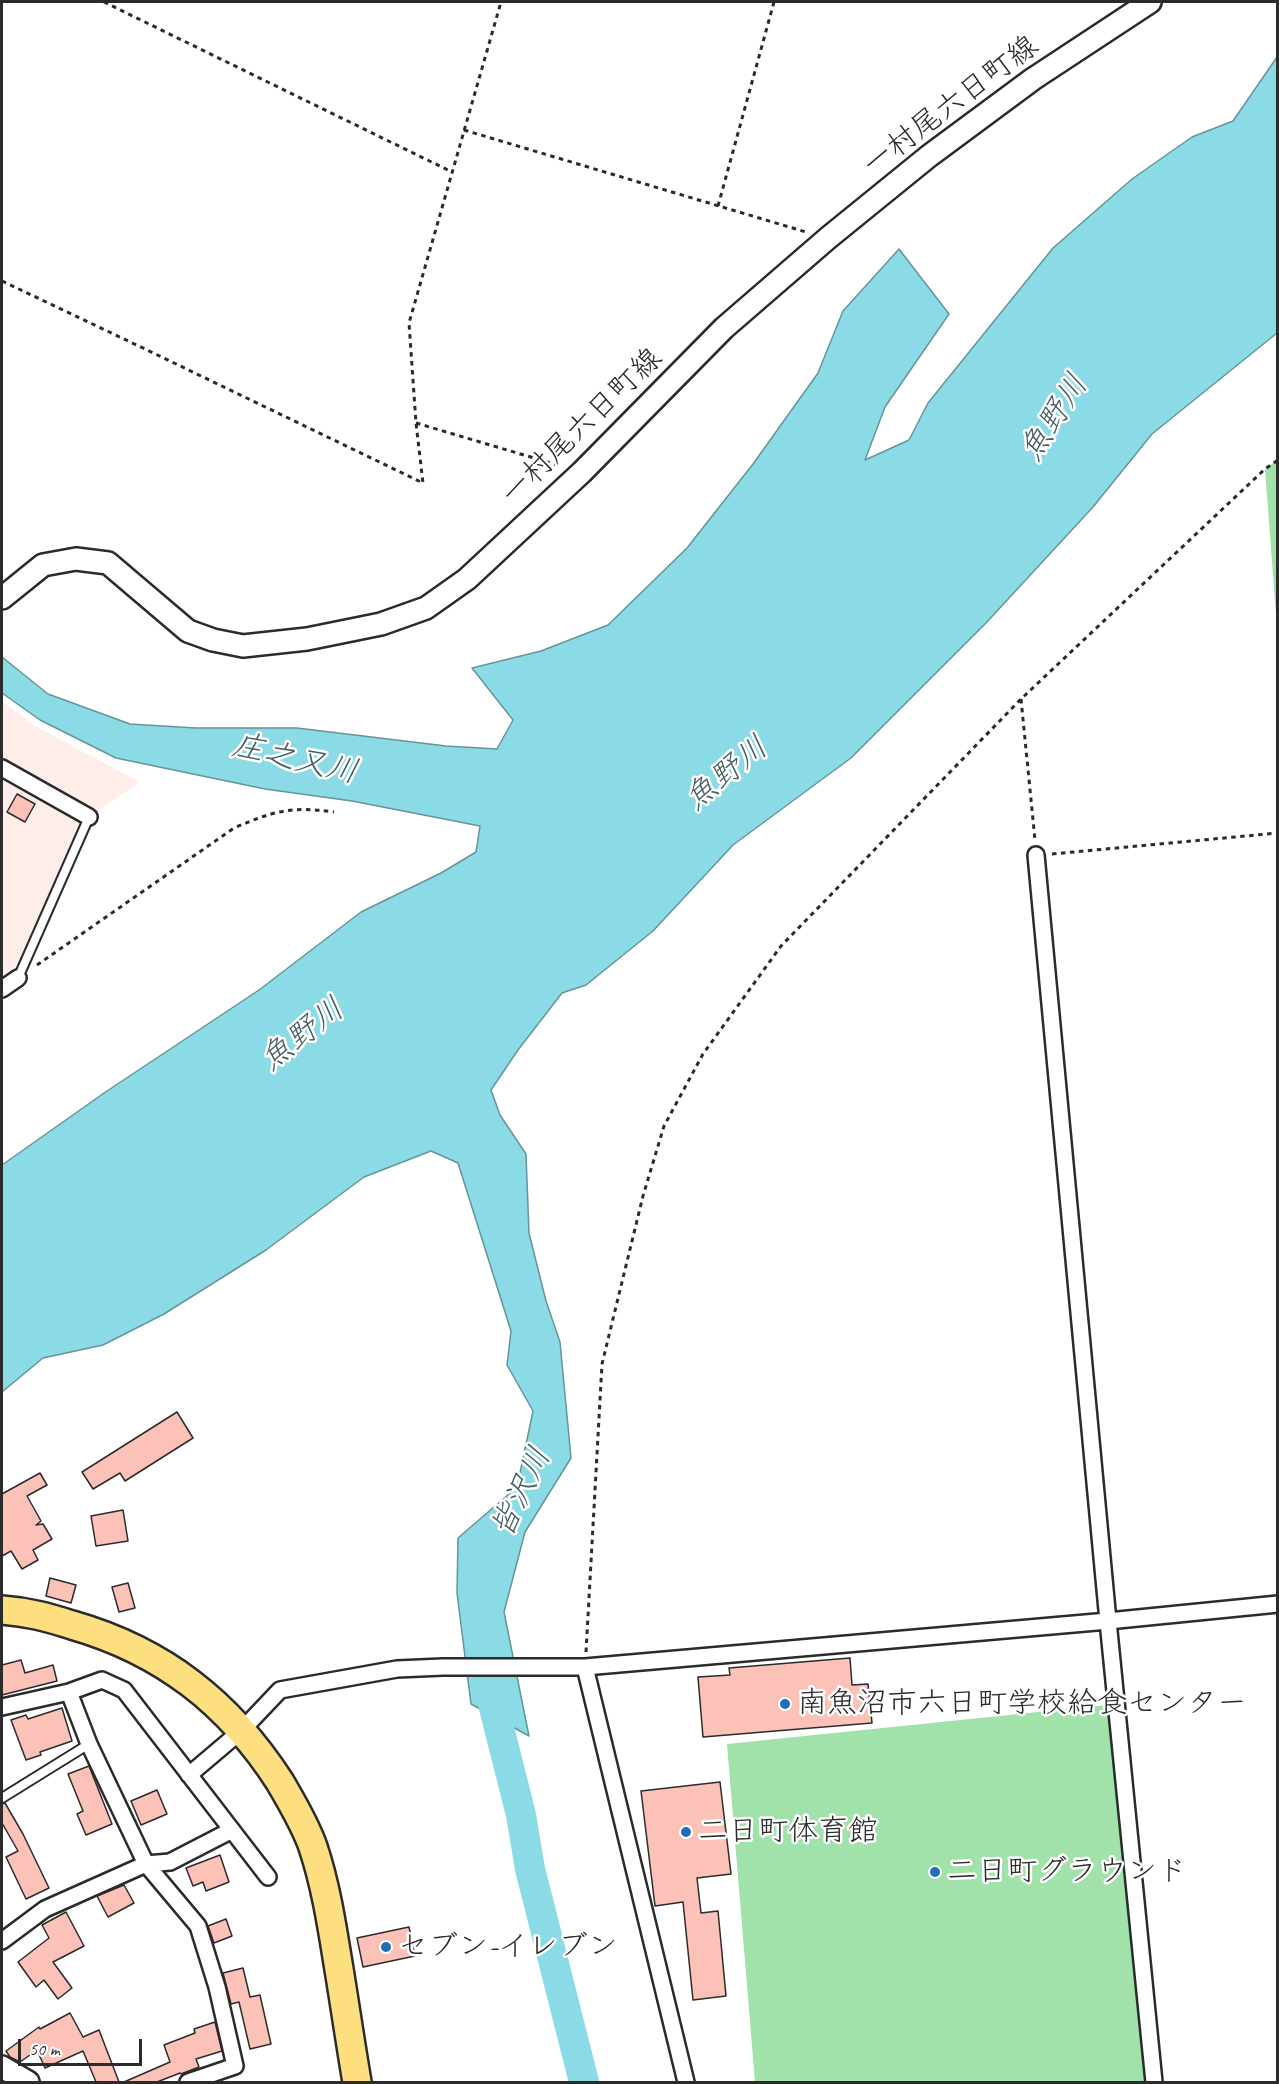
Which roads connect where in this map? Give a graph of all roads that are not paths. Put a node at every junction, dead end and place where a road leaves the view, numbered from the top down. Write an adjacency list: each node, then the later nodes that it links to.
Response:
1 (1150, 2): 2 (main road, 一村尾六日町線)
2 (3, 596)
3 (2, 768): 4 (street)
4 (89, 817): 6 (lane)
5 (1036, 855): 10 (street)
6 (18, 978): 7 (street)
7 (2, 989)
8 (1278, 1604): 10 (street)
9 (2, 1610): 14 (highway)
10 (1108, 1621): 11 (street); 27 (street)
11 (585, 1667): 14 (street); 26 (street)
12 (69, 1692): 13 (street); 15 (street); 16 (street)
13 (2, 1707)
14 (242, 1730): 16 (street); 25 (highway)
15 (89, 1744): 17 (lane); 19 (street)
16 (189, 1775): 18 (street)
17 (2, 1798)
18 (232, 1830): 19 (street); 20 (street)
19 (146, 1864): 21 (street); 24 (street)
20 (268, 1877)
21 (2, 1941)
22 (2, 2067): 23 (main road)
23 (28, 2082)
24 (188, 2082)
25 (357, 2082)
26 (687, 2082)
27 (1154, 2082)

